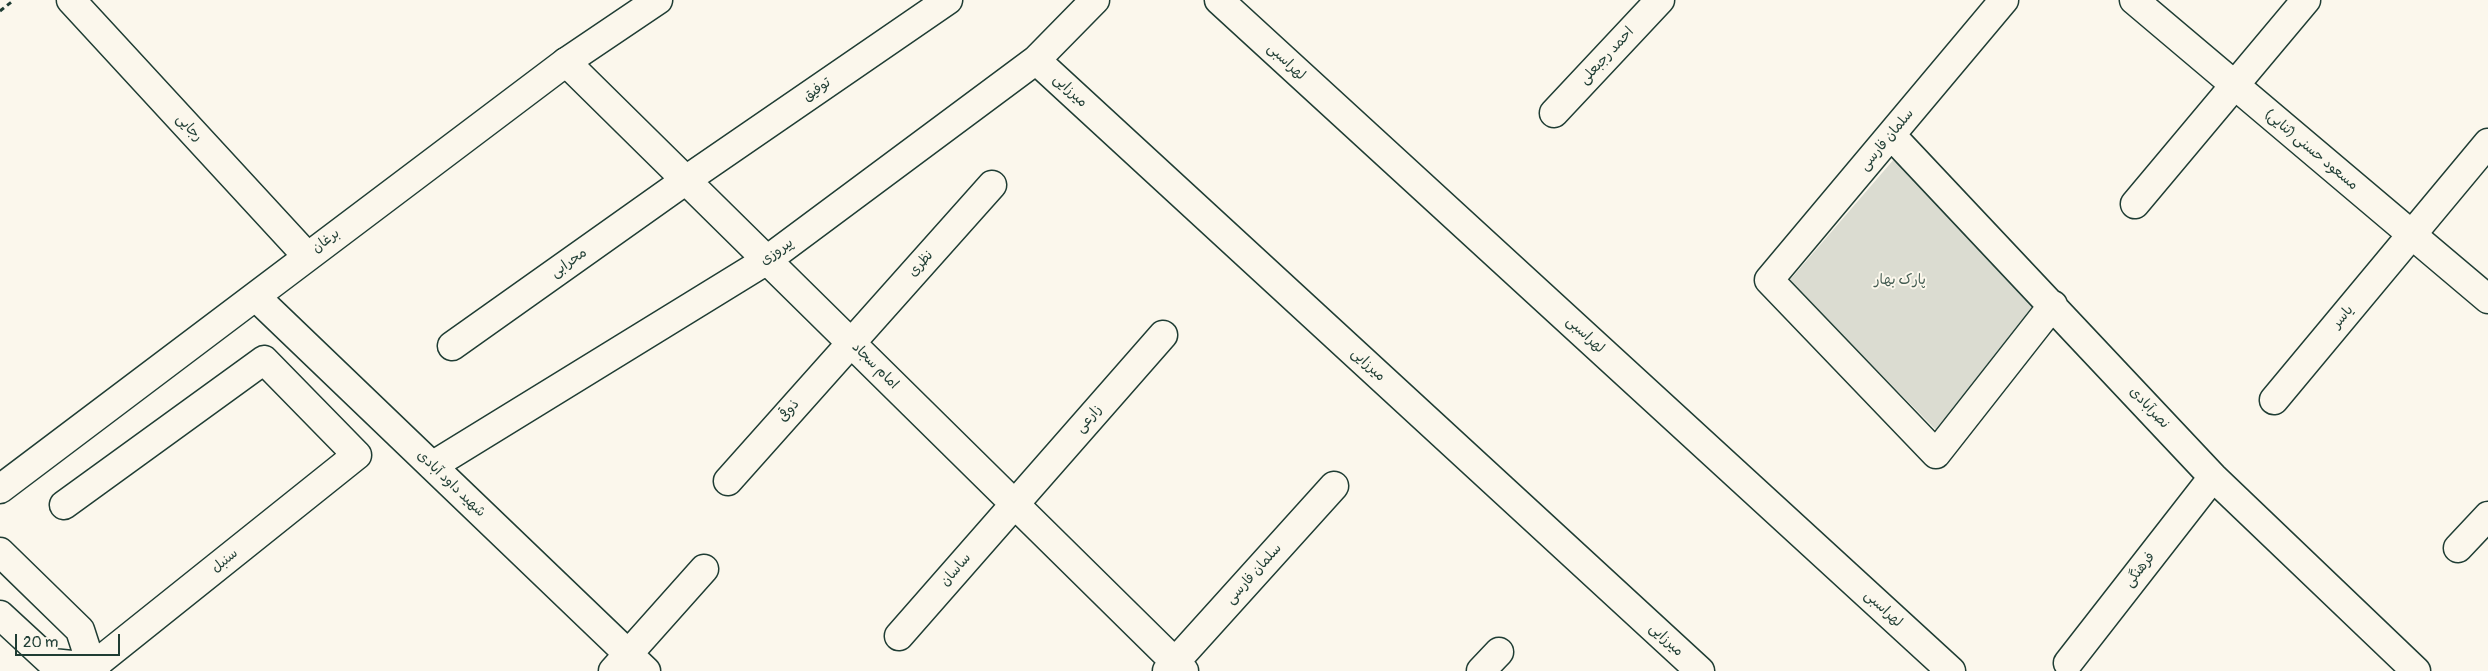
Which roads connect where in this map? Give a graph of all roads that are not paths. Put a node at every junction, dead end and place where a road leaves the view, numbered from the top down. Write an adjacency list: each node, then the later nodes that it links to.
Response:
1 (70, 0): 20 (street, رجایی)
2 (658, 0): 11 (street, برغان)
3 (948, 0): 16 (street, توفیق)
4 (1095, 0): 10 (street, پیروزی)
5 (1219, 0): 48 (street, لهراسبی)
6 (1660, 0): 13 (street, احمد رجبعلی)
7 (2004, 0): 14 (street, سلمان فارسی)
8 (2134, 0): 12 (street, مسعود حسنی (ثنایی))
9 (2306, 0): 12 (street)
10 (1036, 60): 21 (street, پیروزی); 47 (street, میرزایی)
11 (566, 62): 16 (street, امام سجاد); 20 (street, برغان)
12 (2235, 85): 18 (street); 19 (street, مسعود حسنی (ثنایی))
13 (1554, 112)
14 (1891, 135): 24 (street, نصرآبادی); 24 (street, سلمان فارسی)
15 (2488, 143): 19 (street, یاسر)
16 (686, 180): 21 (street, امام سجاد); 27 (street, محرابی)
17 (992, 185): 26 (street, نظری)
18 (2135, 204)
19 (2411, 234): 23 (street, مسعود حسنی (ثنایی)); 28 (street, یاسر)
20 (307, 256): 22 (street, برغان)
21 (767, 260): 26 (street, امام سجاد); 29 (street, پیروزی)
22 (256, 297): 29 (street, شهید داود آبادی); 33 (street, برغان)
23 (2488, 299)
24 (2054, 305): 30 (street, نصرآبادی)
25 (1163, 335): 34 (street, زارعی)
26 (850, 342): 31 (street, ذوقی); 34 (street, امام سجاد)
27 (452, 346)
28 (2274, 400)
29 (432, 466): 43 (street, شهید داود آبادی)
30 (2213, 476): 42 (street, فرهنگی); 45 (street, نصرآبادی)
31 (728, 481)
32 (1334, 486): 44 (street, سلمان فارسی)
33 (0, 489)
34 (1014, 504): 41 (street, ساسان); 44 (street, امام سجاد)
35 (64, 505): 46 (street, سنبل)
36 (2488, 516): 37 (street)
37 (2458, 548)
38 (0, 552): 46 (street)
39 (704, 569): 43 (street)
40 (0, 615): 46 (street)
41 (898, 636)
42 (2068, 663)
43 (629, 665)
44 (1175, 668)
45 (2410, 669)
46 (92, 670)
47 (1700, 671)
48 (1951, 671)

